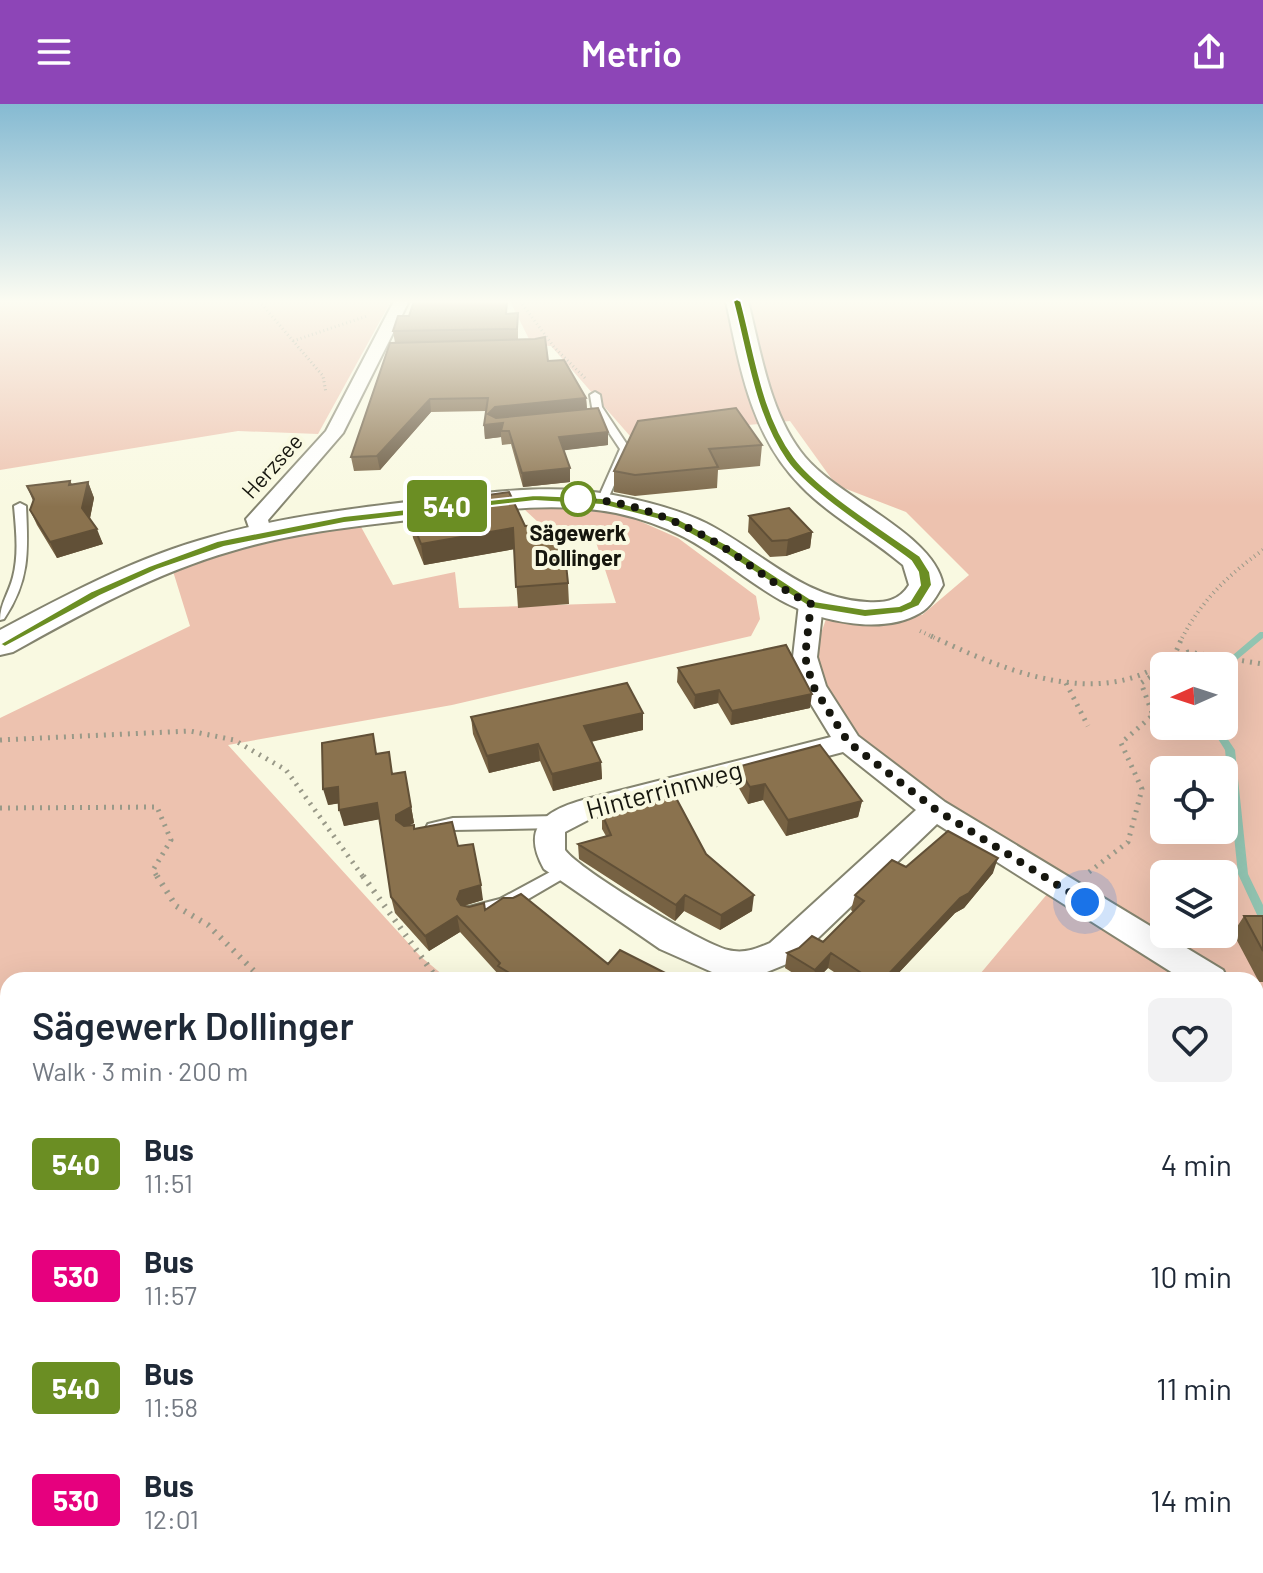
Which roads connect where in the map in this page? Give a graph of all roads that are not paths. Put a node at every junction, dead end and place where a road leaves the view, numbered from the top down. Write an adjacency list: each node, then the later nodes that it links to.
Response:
1 (372, 370): 8 (street, Herzsee)
2 (754, 370): 9 (main road)
3 (595, 395): 4 (lane)
4 (603, 415): 5 (lane); 6 (lane)
5 (587, 417)
6 (602, 501): 8 (main road); 9 (main road)
7 (20, 506): 10 (lane)
8 (261, 534): 11 (main road)
9 (811, 604): 12 (street)
10 (0, 616)
11 (0, 644)
12 (848, 742): 13 (street); 14 (street, Hinterrinnweg)
13 (935, 809): 16 (street); 18 (street)
14 (557, 822): 15 (lane); 16 (street, Hinterrinnweg)
15 (424, 830)
16 (565, 870): 17 (lane)
17 (471, 913)
18 (1198, 972)

